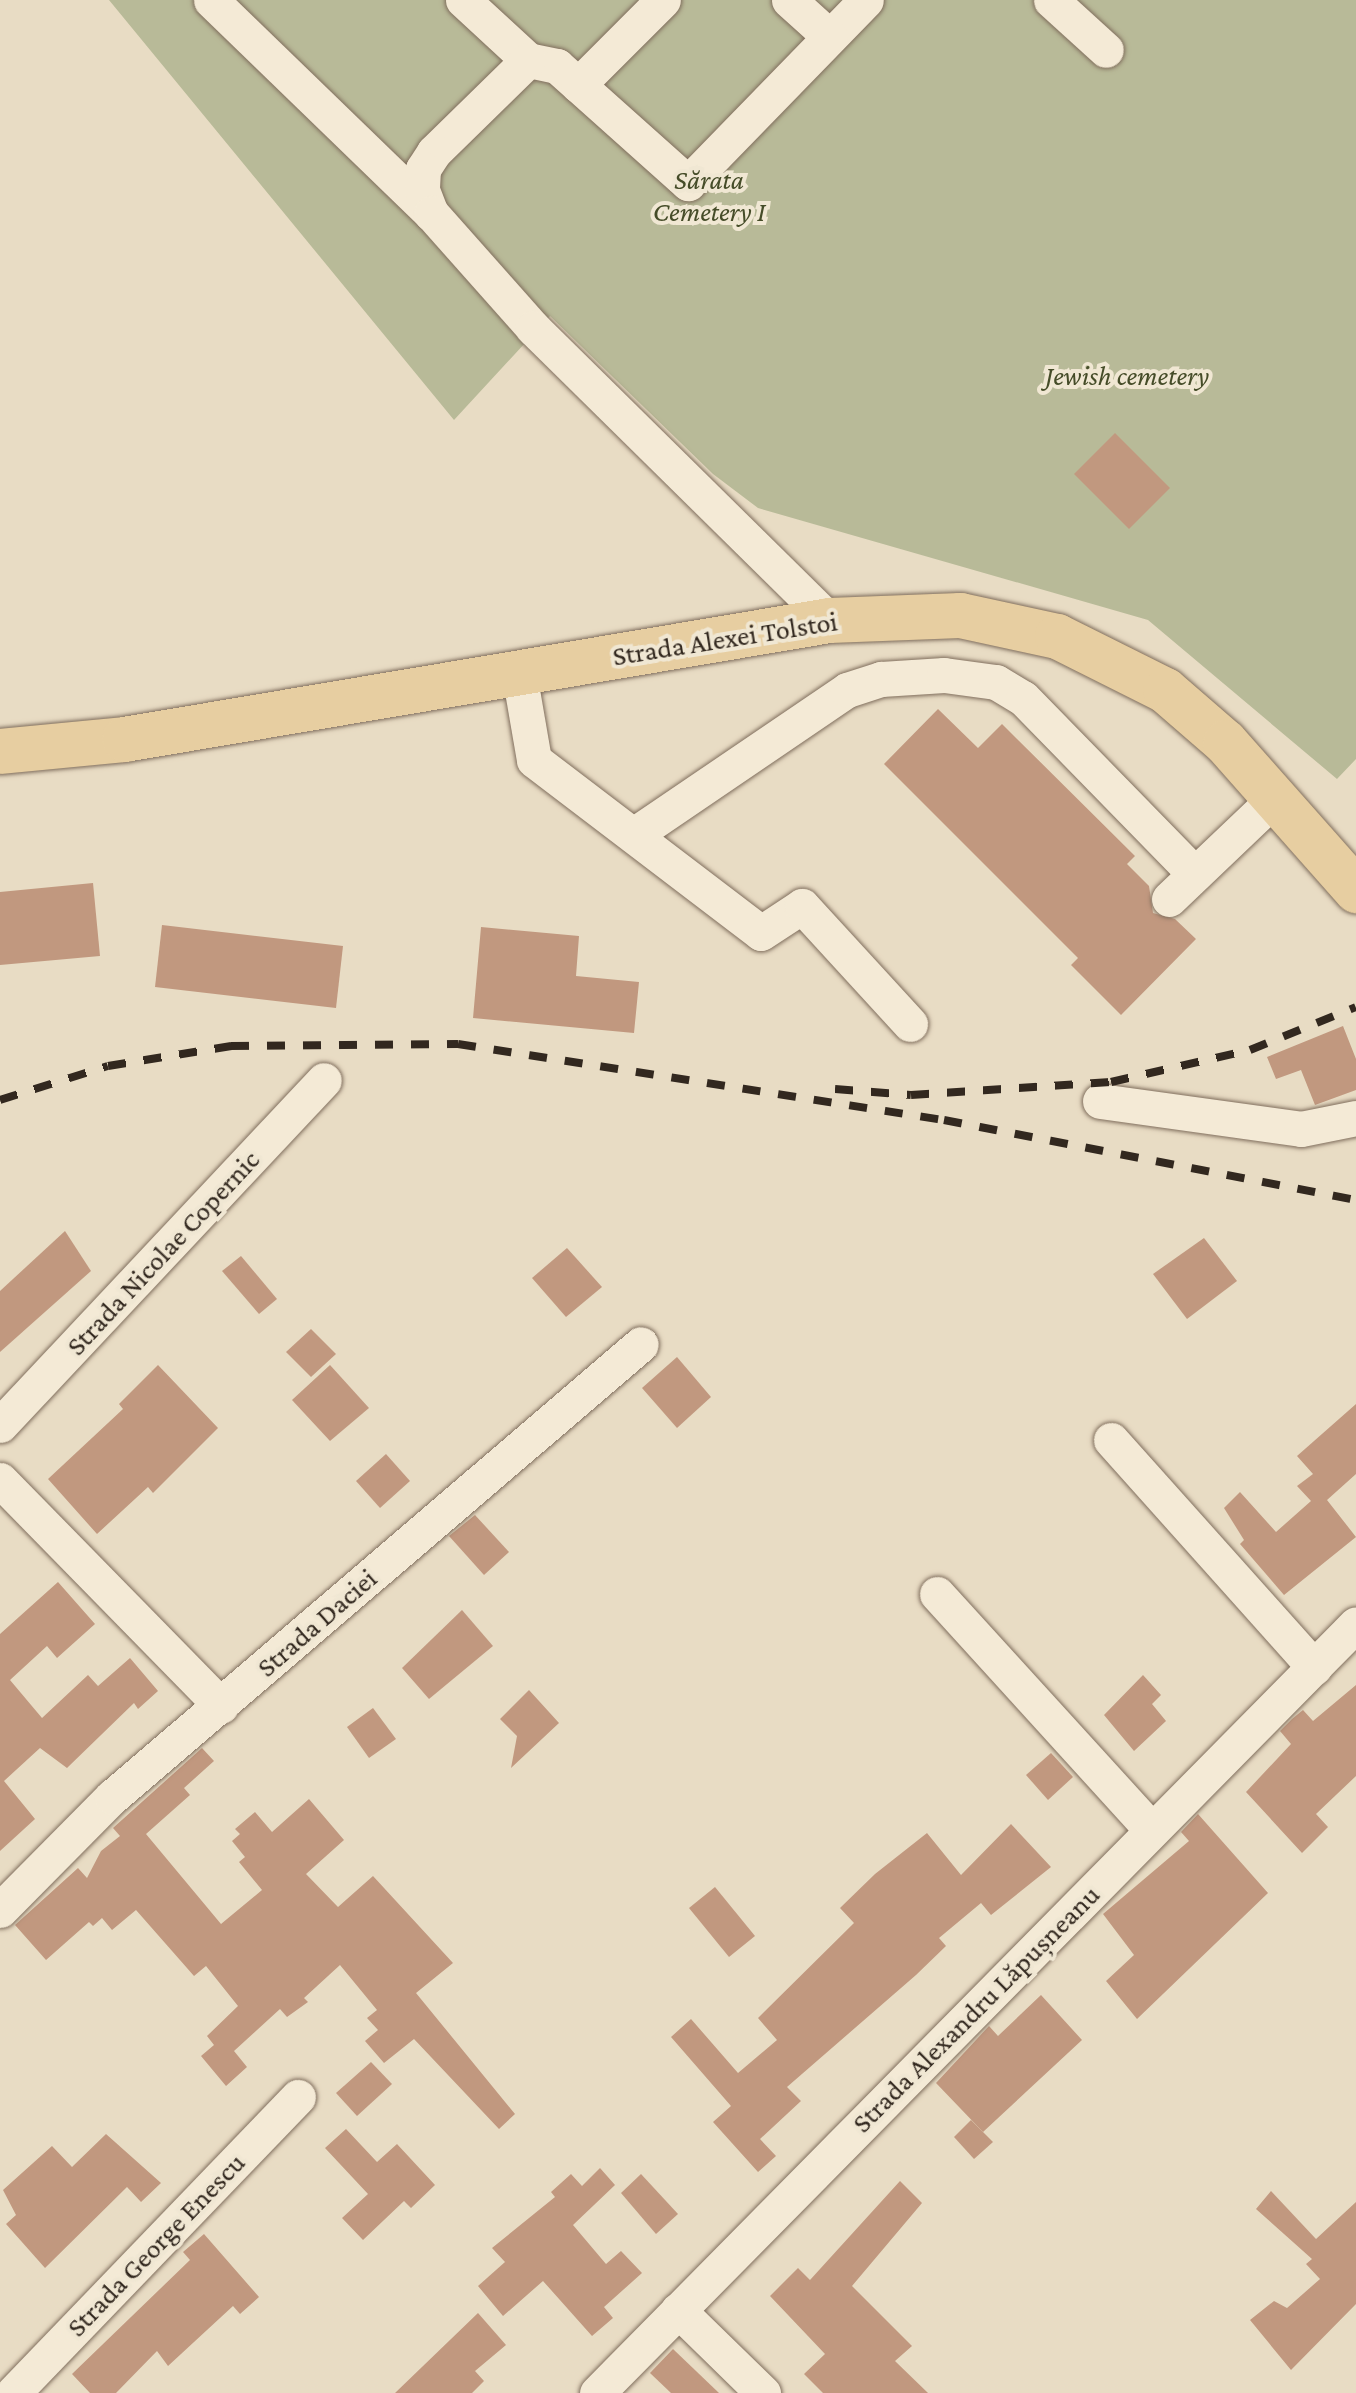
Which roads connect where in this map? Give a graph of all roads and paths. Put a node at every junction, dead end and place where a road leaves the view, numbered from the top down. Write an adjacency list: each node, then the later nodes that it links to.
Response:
1 (210, 0): 11 (street)
2 (662, 0): 10 (street)
3 (790, 0): 7 (street)
4 (866, 0): 7 (street)
5 (1051, 0): 8 (street)
6 (470, 3): 9 (street)
7 (830, 37): 10 (street)
8 (1106, 50)
9 (528, 60): 10 (street); 11 (street)
10 (578, 85)
11 (431, 213): 12 (street)
12 (829, 620): 13 (main road, Strada Alexei Tolstoi); 15 (main road, Strada Alexei Tolstoi)
13 (520, 673): 14 (main road, Strada Alexei Tolstoi); 16 (street)
14 (0, 752)
15 (1276, 798): 17 (street); 18 (main road, Strada Alexei Tolstoi)
16 (635, 834): 17 (street); 20 (street)
17 (1195, 874): 19 (street)
18 (1356, 890)
19 (1169, 899)
20 (910, 1024)
21 (324, 1080): 25 (street, Strada Nicolae Copernic)
22 (1100, 1101): 23 (street)
23 (1356, 1118)
24 (641, 1344): 31 (street, Strada Daciei)
25 (0, 1425)
26 (1110, 1440): 30 (street)
27 (0, 1480): 31 (street)
28 (937, 1594): 32 (street)
29 (1356, 1624): 30 (street, Strada Alexandru Lăpușneanu)
30 (1314, 1666): 32 (street, Strada Alexandru Lăpușneanu)
31 (221, 1706): 33 (street, Strada Daciei)
32 (1152, 1830): 35 (street, Strada Alexandru Lăpușneanu)
33 (0, 1910)
34 (298, 2097): 36 (street, Strada George Enescu)
35 (678, 2310): 37 (street, Strada Alexandru Lăpușneanu); 38 (street)
36 (13, 2393)
37 (597, 2393)
38 (763, 2393)

